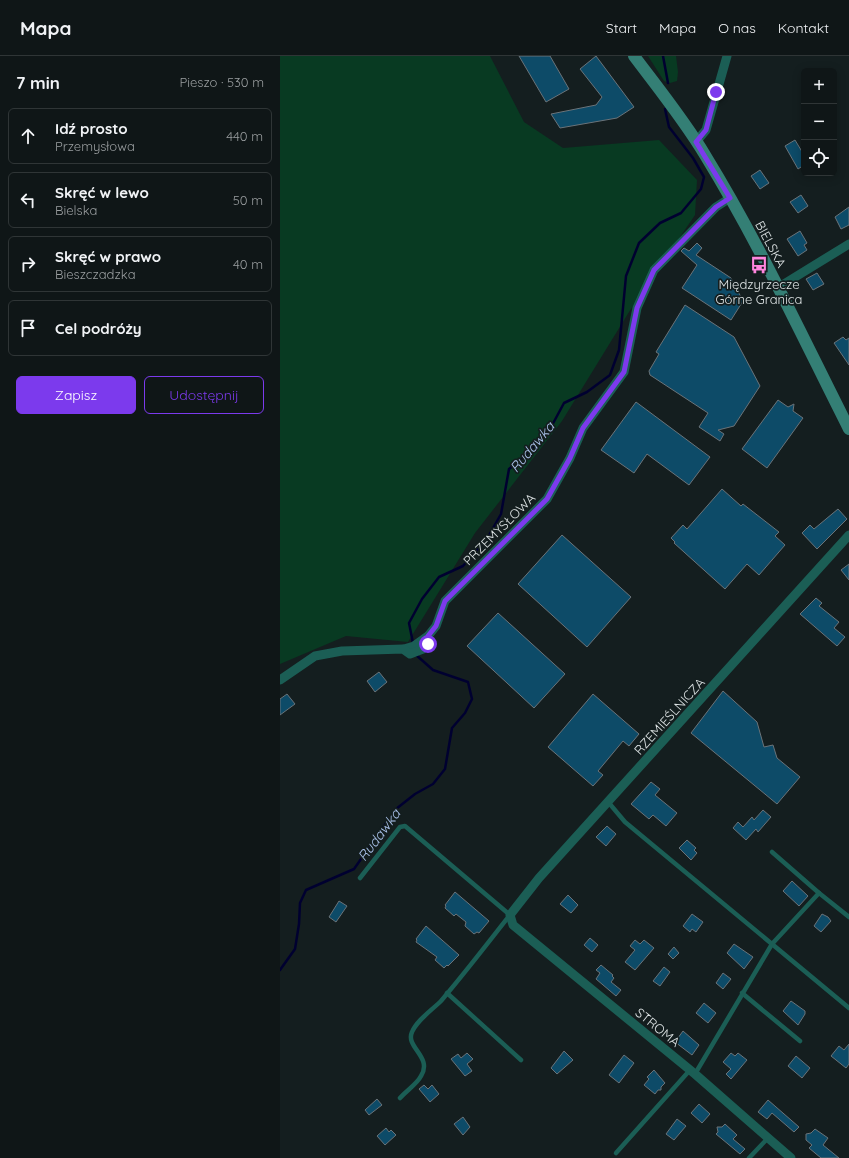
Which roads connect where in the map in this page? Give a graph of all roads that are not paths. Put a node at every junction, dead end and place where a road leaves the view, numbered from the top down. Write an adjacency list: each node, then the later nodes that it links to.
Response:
1 (634, 56): 3 (street, BIELSKA)
2 (727, 56): 3 (street)
3 (696, 142): 4 (street, BIELSKA)
4 (730, 198): 6 (street, BIELSKA); 9 (street, PRZEMYSŁOWA)
5 (849, 244): 6 (street)
6 (779, 287): 7 (street, BIELSKA)
7 (849, 429)
8 (849, 535): 12 (street, RZEMIEŚLNICZA)
9 (428, 636): 10 (street, PRZEMYSŁOWA); 10 (street, PRZEMYSŁOWA)
10 (406, 652): 11 (street, PRZEMYSŁOWA)
11 (280, 680)
12 (609, 803): 16 (street, RZEMIEŚLNICZA); 18 (lane)
13 (772, 852): 15 (lane)
14 (360, 878): 16 (lane)
15 (819, 893): 17 (lane); 18 (lane)
16 (510, 915): 19 (lane); 24 (street, STROMA)
17 (849, 917)
18 (772, 944): 20 (lane); 21 (lane)
19 (447, 993): 23 (lane); 25 (lane)
20 (742, 993): 22 (lane); 24 (lane)
21 (849, 1008)
22 (800, 1042)
23 (521, 1060)
24 (692, 1072): 26 (street, STROMA); 27 (lane)
25 (400, 1098)
26 (768, 1138): 28 (lane); 29 (street, STROMA)
27 (616, 1153)
28 (749, 1158)
29 (792, 1158)

